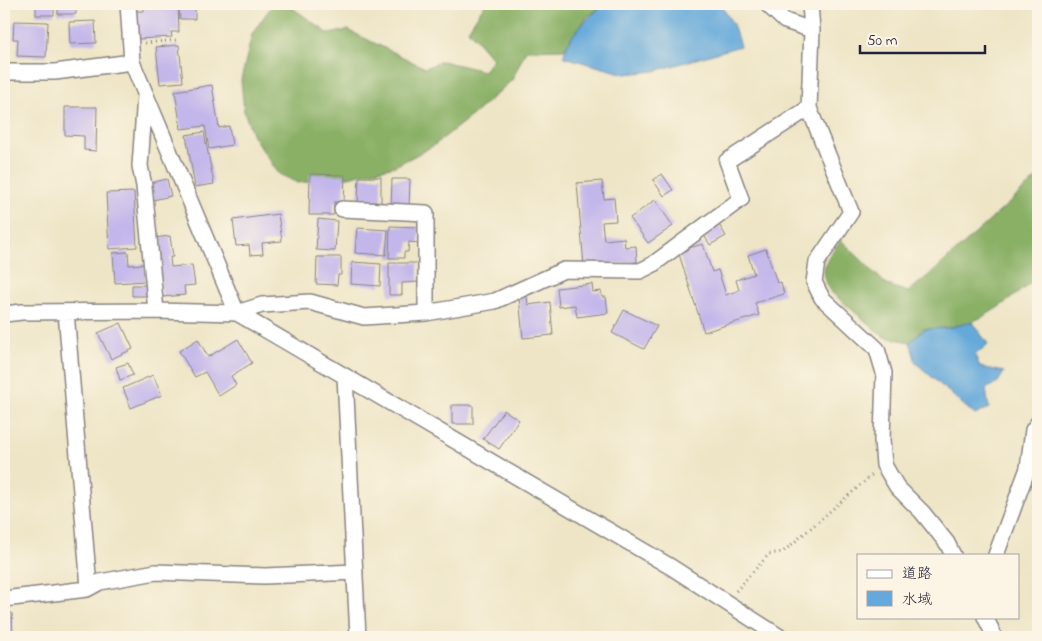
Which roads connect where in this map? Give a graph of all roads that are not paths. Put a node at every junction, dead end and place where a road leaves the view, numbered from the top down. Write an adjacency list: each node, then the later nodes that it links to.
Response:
1 (128, 4): 5 (street)
2 (767, 4): 4 (street)
3 (810, 4): 4 (street)
4 (812, 30): 8 (street)
5 (132, 62): 6 (street); 7 (street)
6 (4, 72)
7 (145, 93): 10 (street); 12 (street)
8 (808, 108): 13 (street); 17 (street)
9 (342, 209): 13 (street)
10 (156, 310): 11 (street); 12 (street)
11 (66, 312): 14 (street); 20 (street)
12 (237, 313): 13 (street); 15 (street)
13 (426, 313)
14 (4, 314)
15 (345, 376): 19 (street); 24 (street)
16 (1038, 423): 18 (street)
17 (952, 554)
18 (996, 554)
19 (354, 572): 20 (street); 23 (street)
20 (89, 587): 21 (street)
21 (4, 599)
22 (986, 618): 25 (street)
23 (358, 637)
24 (780, 637)
25 (993, 637)

